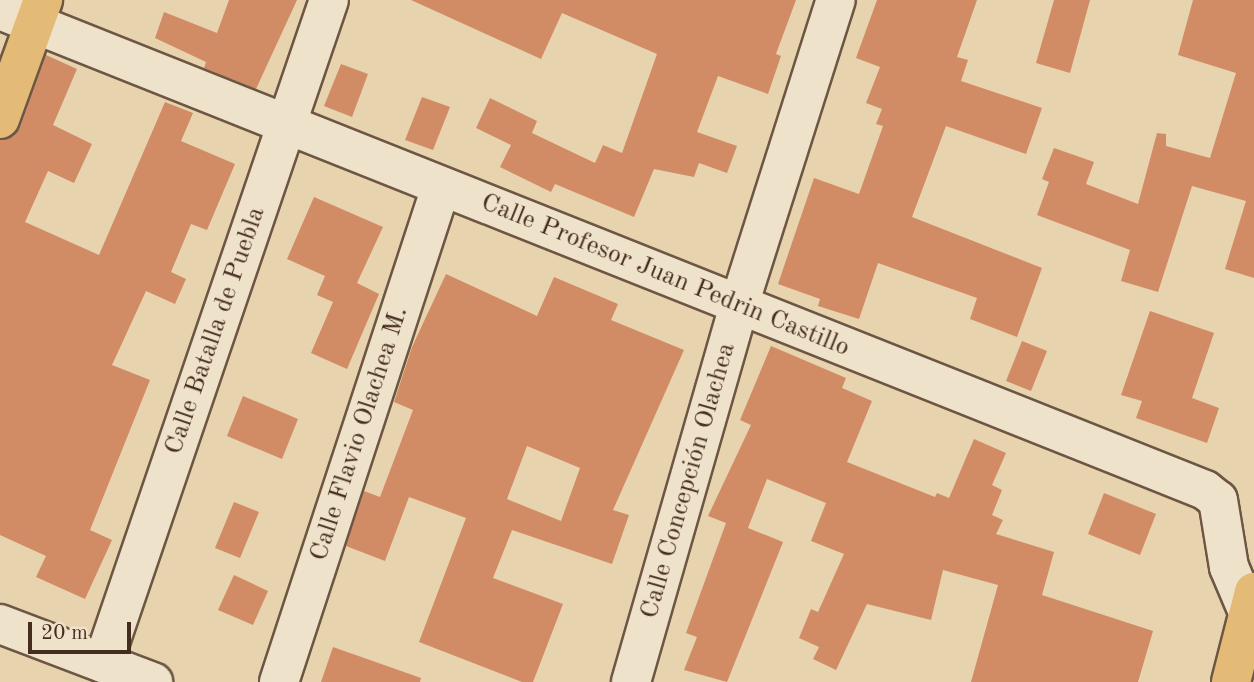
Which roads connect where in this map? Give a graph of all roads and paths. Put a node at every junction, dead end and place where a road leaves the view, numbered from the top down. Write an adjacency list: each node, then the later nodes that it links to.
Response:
1 (329, 0): 6 (street, Calle Batalla de Puebla)
2 (836, 0): 8 (street, Calle Concepción Olachea)
3 (0, 10): 4 (street, Calle Profesor Juan Pedrin Castillo)
4 (39, 13): 5 (main road); 6 (street, Calle Profesor Juan Pedrin Castillo)
5 (0, 119)
6 (287, 125): 7 (street, Calle Profesor Juan Pedrin Castillo); 11 (street, Calle Batalla de Puebla)
7 (442, 187): 8 (street, Calle Profesor Juan Pedrin Castillo); 13 (street, Calle Flavio Olachea M.)
8 (739, 305): 9 (street, Calle Profesor Juan Pedrin Castillo); 14 (street, Calle Concepción Olachea)
9 (1251, 602): 15 (main road)
10 (0, 624): 11 (street)
11 (103, 663): 12 (street)
12 (153, 682)
13 (279, 682)
14 (631, 682)
15 (1231, 682)

